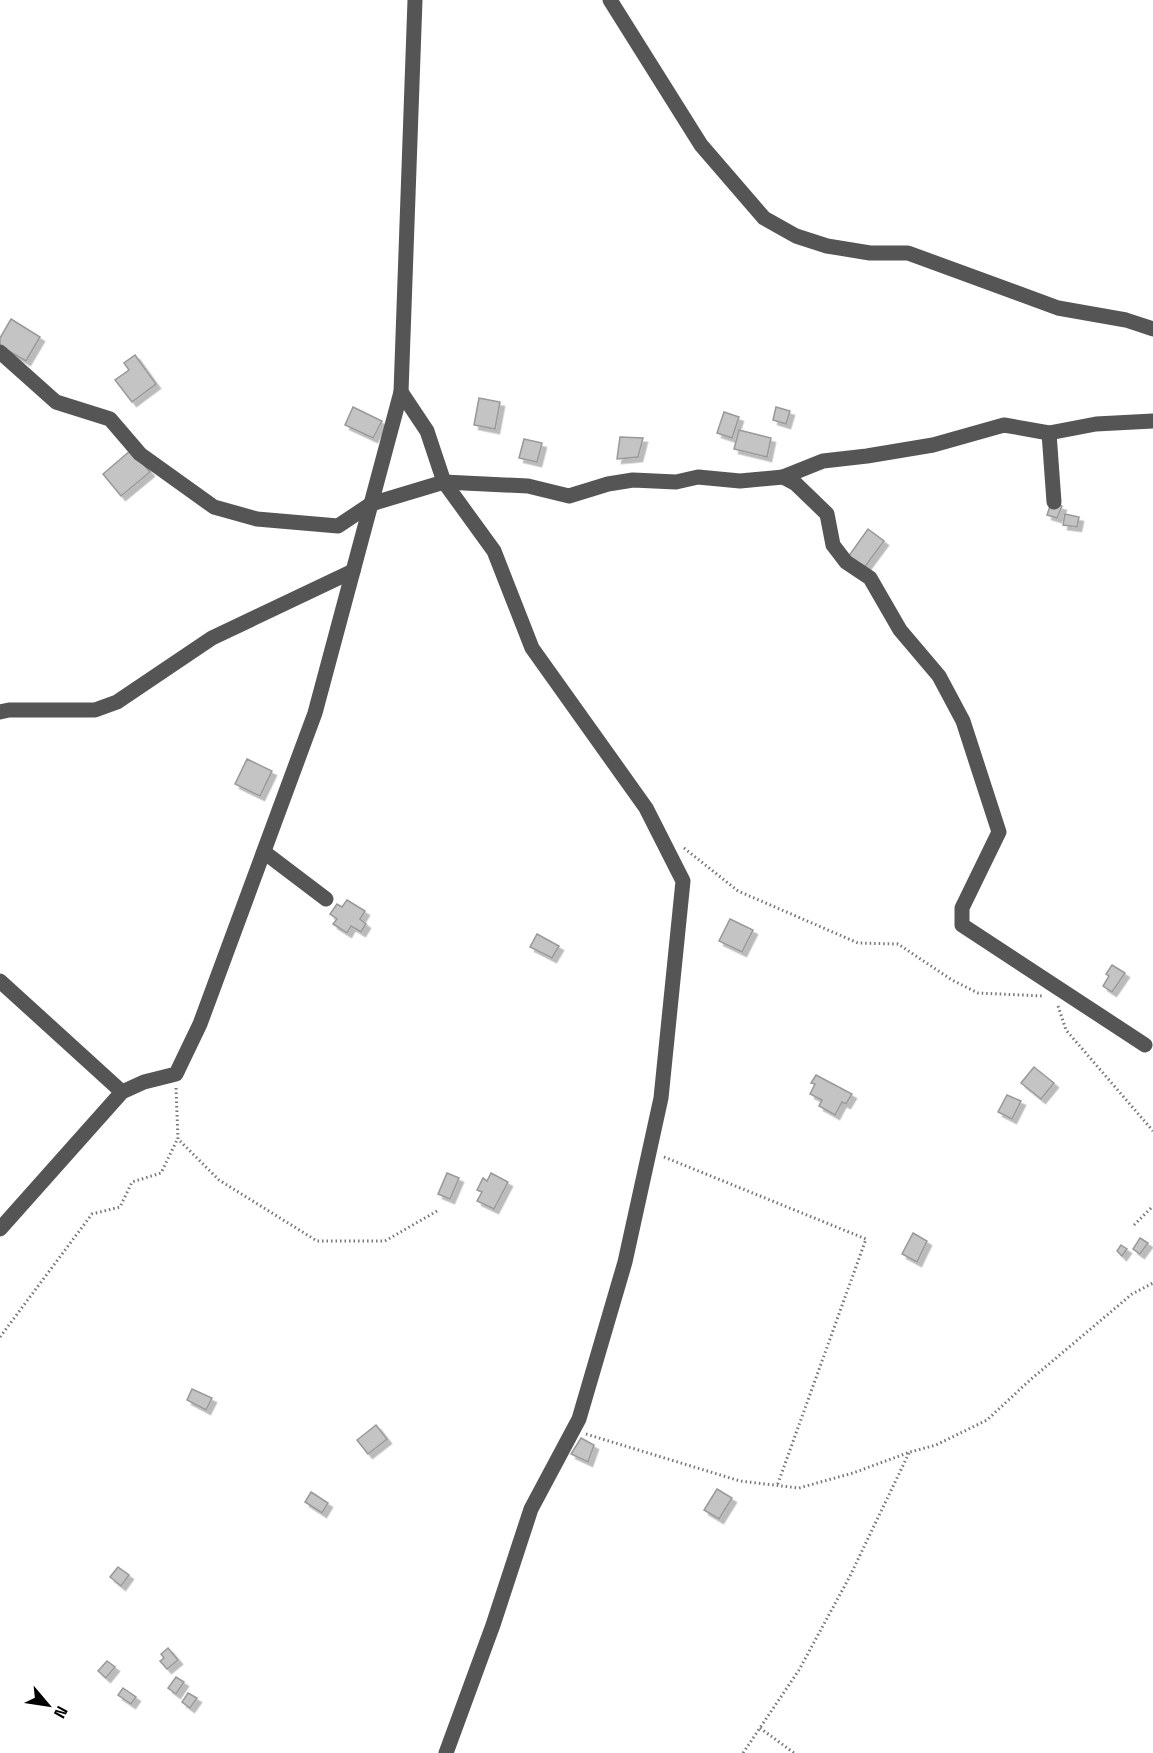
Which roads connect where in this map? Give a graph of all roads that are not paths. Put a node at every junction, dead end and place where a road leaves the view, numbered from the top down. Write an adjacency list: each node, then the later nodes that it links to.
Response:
1 (415, 0): 5 (street)
2 (610, 0): 3 (street)
3 (1153, 329)
4 (0, 352): 11 (street)
5 (401, 392): 9 (street); 11 (street)
6 (1153, 421): 7 (street)
7 (1049, 433): 8 (street); 10 (street)
8 (783, 477): 9 (street); 17 (street)
9 (444, 482): 11 (street); 20 (street)
10 (1054, 502)
11 (371, 504): 12 (street)
12 (353, 571): 13 (street); 14 (street)
13 (0, 712)
14 (264, 852): 15 (street); 18 (street)
15 (326, 899)
16 (0, 981): 18 (street)
17 (1145, 1045)
18 (122, 1092): 19 (street)
19 (0, 1229)
20 (446, 1753)

